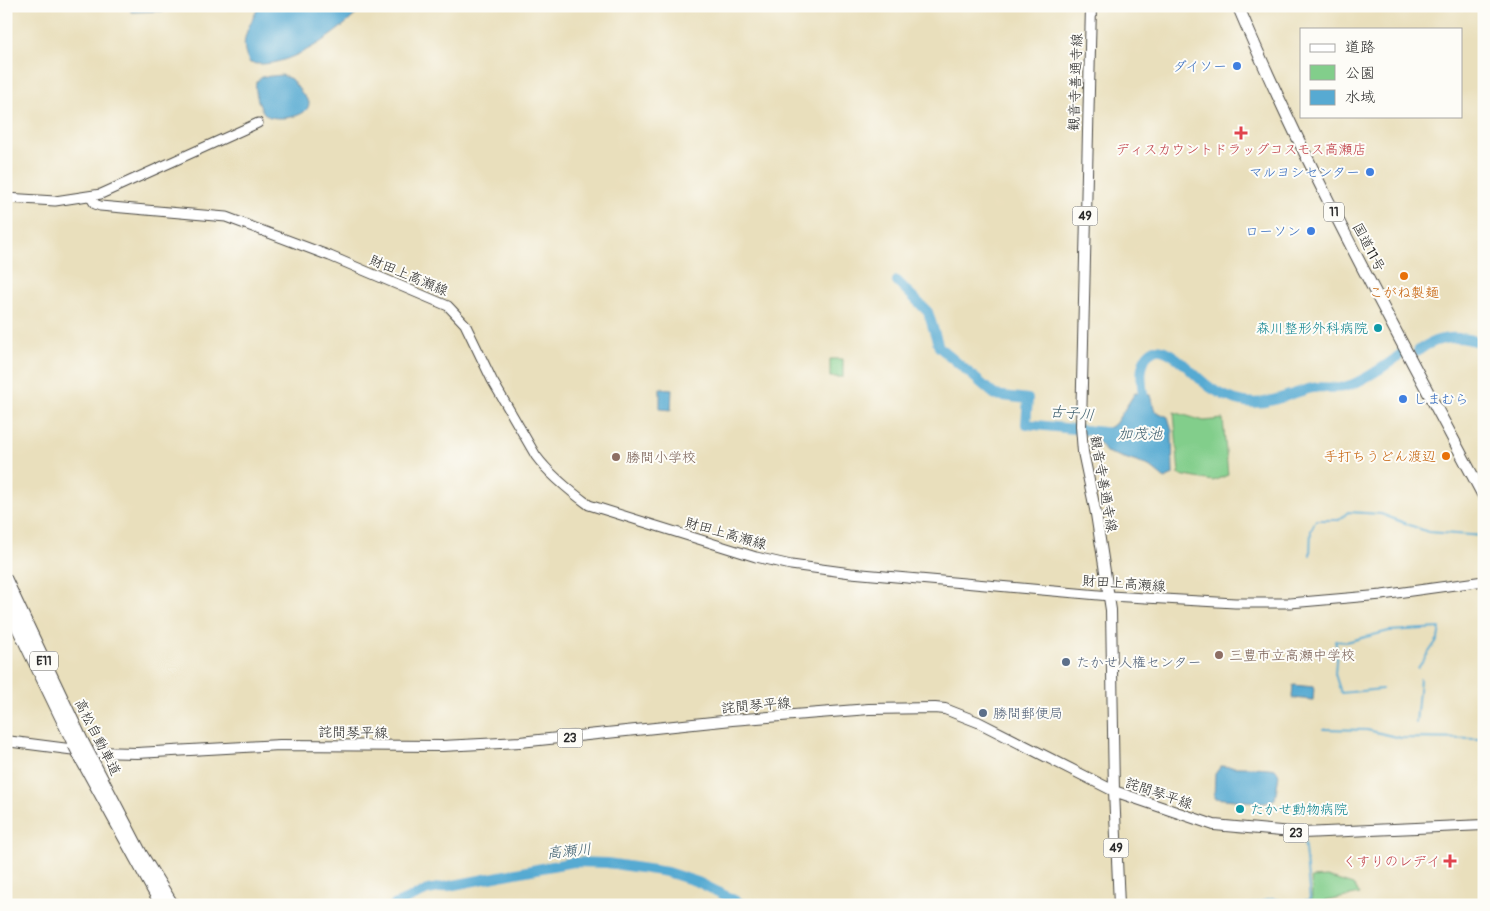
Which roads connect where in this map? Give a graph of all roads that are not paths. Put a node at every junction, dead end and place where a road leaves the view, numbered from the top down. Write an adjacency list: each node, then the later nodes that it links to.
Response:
1 (1091, 6): 9 (main road, 観音寺善通寺線 / 49)
2 (1238, 6): 6 (highway, 国道11号 / 11)
3 (258, 122): 4 (main road)
4 (90, 196): 5 (main road); 9 (main road, 財田上高瀬線)
5 (6, 198)
6 (1484, 497)
7 (6, 579): 12 (highway, 高松自動車道 / E11)
8 (1484, 581): 9 (main road, 財田上高瀬線)
9 (1110, 596): 14 (main road, 観音寺善通寺線 / 49)
10 (6, 604): 12 (highway, 高松自動車道 / E11)
11 (6, 741): 14 (main road, 詫間琴平線 / 23)
12 (78, 744): 13 (highway, 高松自動車道 / E11, bridge)
13 (87, 760): 16 (highway, 高松自動車道 / E11); 17 (highway, 高松自動車道 / E11)
14 (1114, 791): 15 (main road, 詫間琴平線 / 23); 18 (main road, 観音寺善通寺線 / 49)
15 (1484, 825)
16 (161, 905)
17 (173, 905)
18 (1119, 905)

